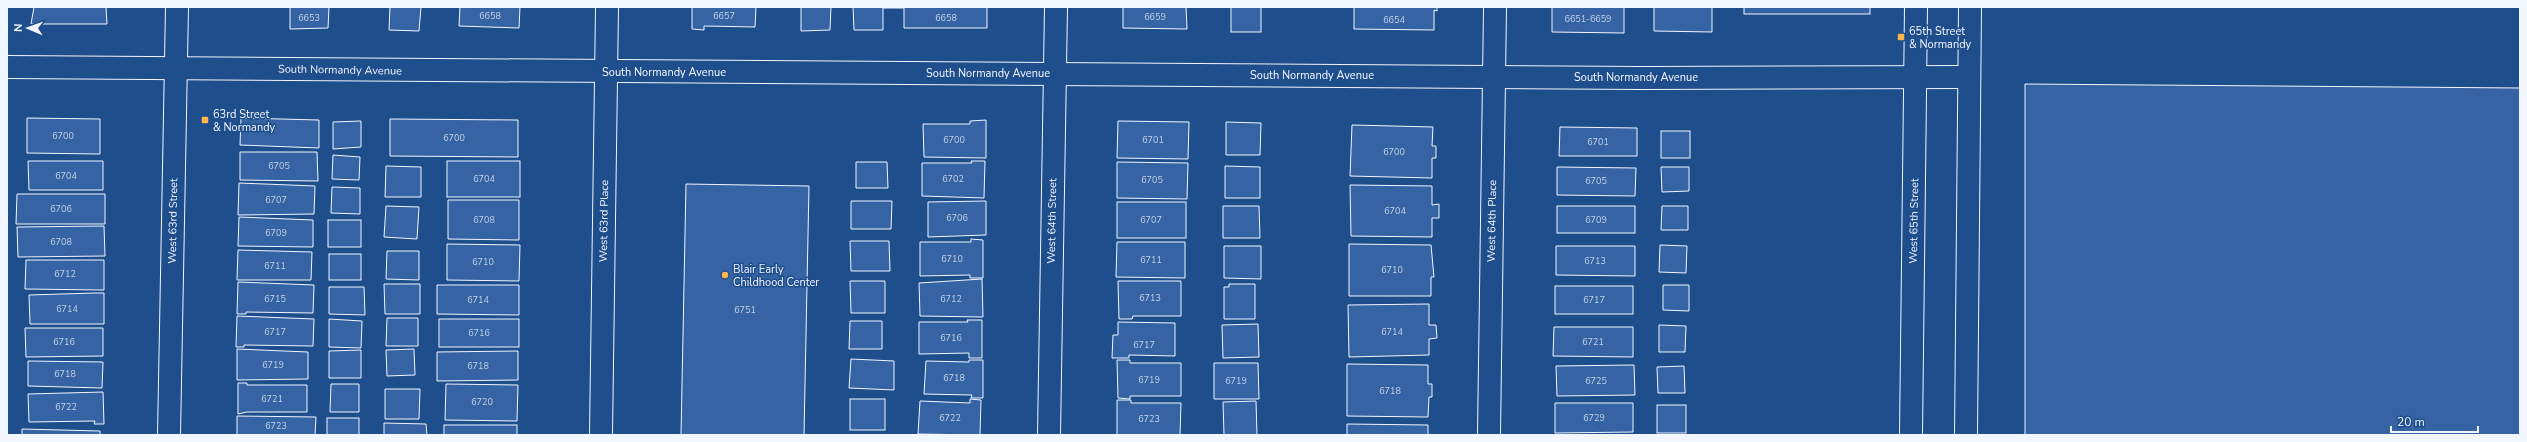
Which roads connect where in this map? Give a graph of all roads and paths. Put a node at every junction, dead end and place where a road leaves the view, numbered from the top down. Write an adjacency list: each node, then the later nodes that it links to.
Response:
1 (177, 7): 8 (street, West 63rd Street)
2 (607, 7): 9 (street, West 63rd Place)
3 (1056, 7): 10 (street, West 64th Street)
4 (1495, 7): 11 (street, West 64th Place)
5 (1916, 7): 12 (street, West 65th Street)
6 (1970, 7): 13 (street)
7 (7, 67): 8 (street, South Normandy Avenue)
8 (176, 68): 9 (street, South Normandy Avenue); 14 (street, West 63rd Street)
9 (606, 72): 10 (street, South Normandy Avenue); 15 (street, West 63rd Place)
10 (1054, 73): 11 (street, South Normandy Avenue); 16 (street, West 64th Street)
11 (1494, 77): 12 (street, South Normandy Avenue); 17 (street, West 64th Place)
12 (1915, 77): 13 (street, South Normandy Avenue); 18 (street, West 65th Street)
13 (1969, 77): 19 (street)
14 (169, 435)
15 (601, 435)
16 (1049, 435)
17 (1489, 435)
18 (1911, 435)
19 (1966, 435)

